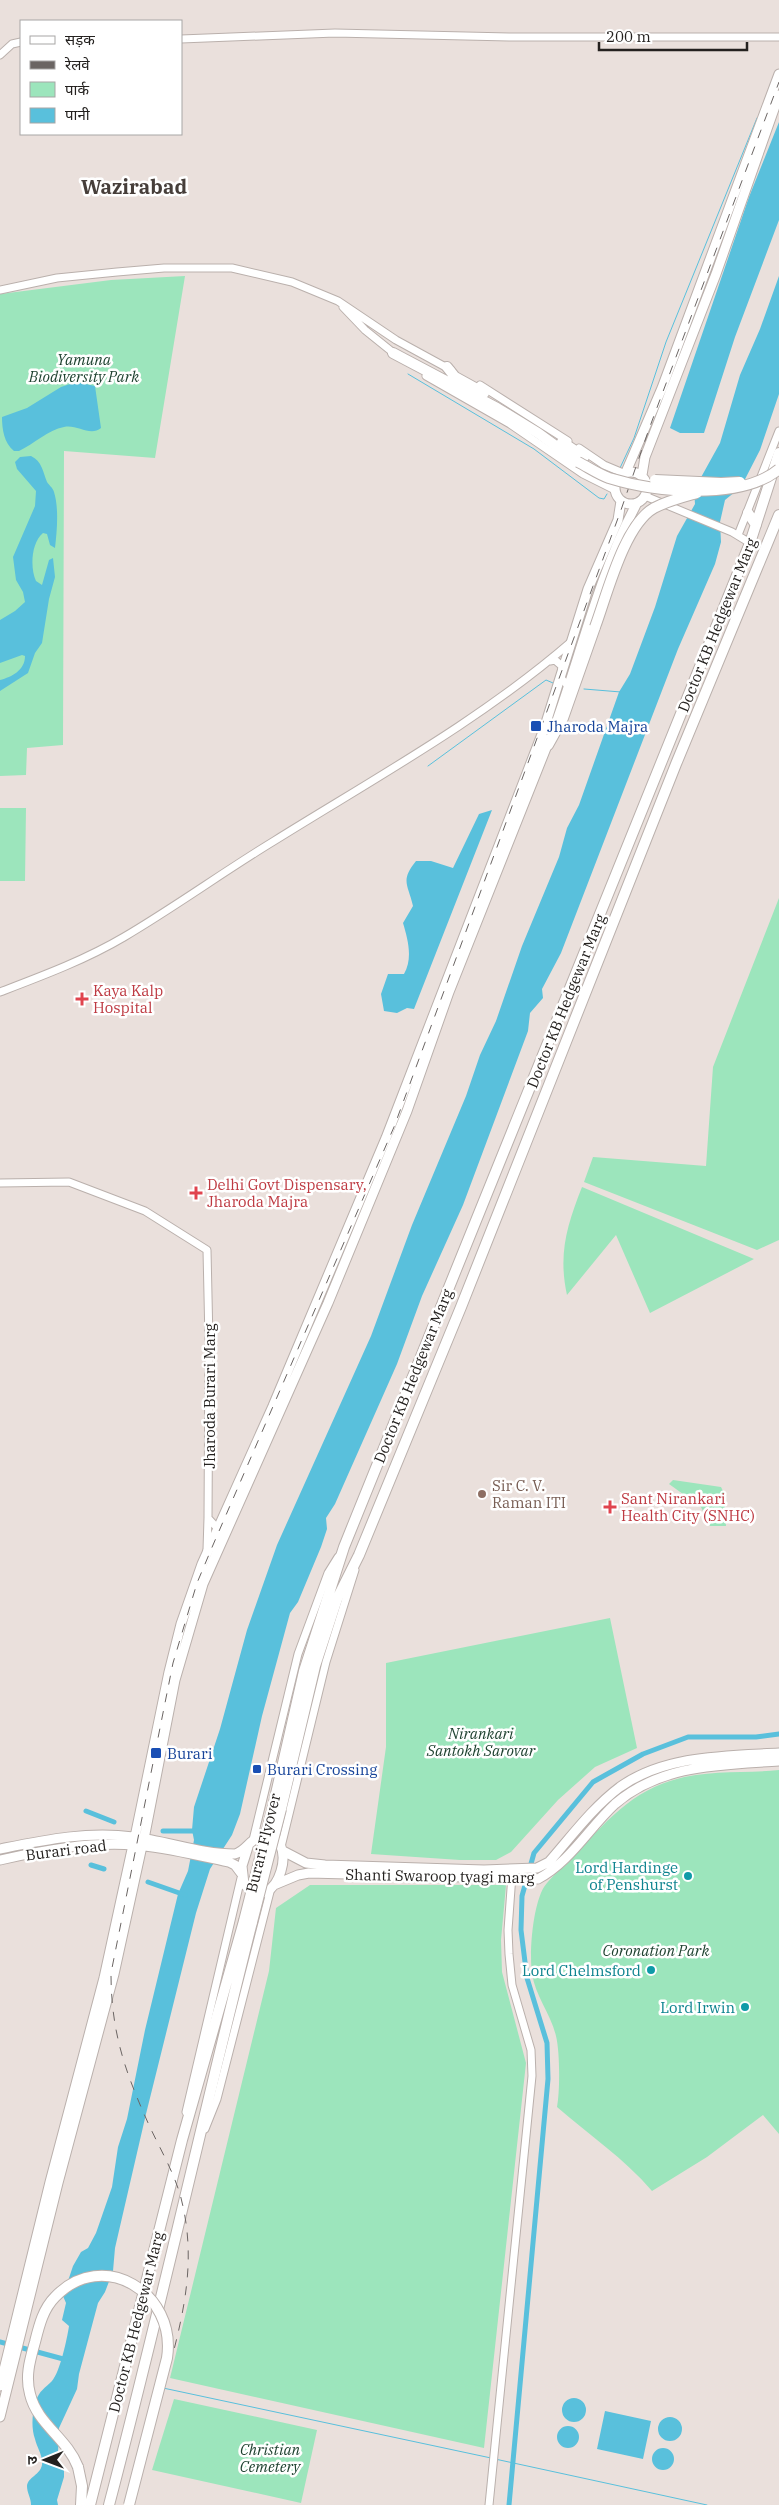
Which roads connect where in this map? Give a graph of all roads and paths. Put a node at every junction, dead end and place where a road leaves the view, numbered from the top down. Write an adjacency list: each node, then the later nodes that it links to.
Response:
1 (779, 37): 2 (street)
2 (182, 39)
3 (20, 42): 4 (street)
4 (0, 55)
5 (779, 74): 16 (main road)
6 (779, 95): 17 (main road)
7 (0, 290): 8 (street)
8 (338, 302): 9 (street); 10 (street)
9 (393, 353): 11 (highway); 18 (street)
10 (447, 368): 11 (highway); 16 (street)
11 (469, 389): 14 (highway, bridge); 19 (highway, bridge)
12 (779, 431): 23 (street)
13 (779, 453): 25 (highway, Doctor KB Hedgewar Marg)
14 (779, 462)
15 (779, 469): 19 (highway, bridge)
16 (625, 473): 17 (main road); 18 (main road)
17 (642, 475): 20 (main road)
18 (615, 490): 21 (main road)
19 (703, 491): 32 (highway, bridge)
20 (645, 496): 22 (main road); 26 (street)
21 (621, 501): 22 (main road); 28 (main road)
22 (637, 503): 31 (main road)
23 (748, 513): 25 (highway); 26 (street)
24 (779, 515): 39 (highway, Doctor KB Hedgewar Marg)
25 (756, 525): 27 (highway, Doctor KB Hedgewar Marg)
26 (735, 533): 27 (street)
27 (750, 543): 37 (highway, Doctor KB Hedgewar Marg)
28 (574, 640): 29 (street); 30 (main road)
29 (550, 661): 30 (street); 33 (street)
30 (561, 678): 31 (street); 36 (main road)
31 (568, 686): 32 (main road)
32 (548, 745): 36 (main road)
33 (0, 992)
34 (0, 1183): 35 (street, Jharoda Burari Marg)
35 (208, 1518): 36 (street); 38 (street, Jharoda Burari Marg)
36 (221, 1531): 38 (main road); 43 (main road)
37 (344, 1546): 40 (highway, Burari Flyover); 44 (street)
38 (207, 1552): 43 (main road)
39 (359, 1555): 40 (highway, Burari Flyover); 46 (street)
40 (333, 1598): 55 (highway, Burari Flyover, bridge); 56 (highway, Burari Flyover, bridge)
41 (779, 1753): 50 (main road, Shanti Swaroop tyagi marg)
42 (779, 1761): 50 (main road, Shanti Swaroop tyagi marg)
43 (139, 1842): 45 (main road, Burari road); 47 (main road); 48 (main road, Burari road); 57 (main road)
44 (250, 1844): 46 (main road); 47 (main road); 51 (main road)
45 (0, 1849)
46 (282, 1849): 49 (main road, Shanti Swaroop tyagi marg); 52 (main road)
47 (231, 1858): 51 (main road)
48 (0, 1860)
49 (452, 1873): 50 (main road, Shanti Swaroop tyagi marg); 52 (main road, Shanti Swaroop tyagi marg)
50 (515, 1874): 60 (street)
51 (241, 1876): 52 (main road); 53 (street)
52 (272, 1887): 54 (street)
53 (234, 1910): 54 (street); 55 (street)
54 (264, 1917): 56 (street)
55 (182, 2140): 62 (highway, Doctor KB Hedgewar Marg)
56 (199, 2144): 63 (highway, Doctor KB Hedgewar Marg)
57 (16, 2342): 58 (main road); 59 (main road)
58 (0, 2386)
59 (0, 2417)
60 (492, 2462): 65 (street); 66 (street)
61 (81, 2505): 64 (highway, bridge)
62 (90, 2505)
63 (109, 2505)
64 (129, 2505)
65 (484, 2505)
66 (489, 2505)

